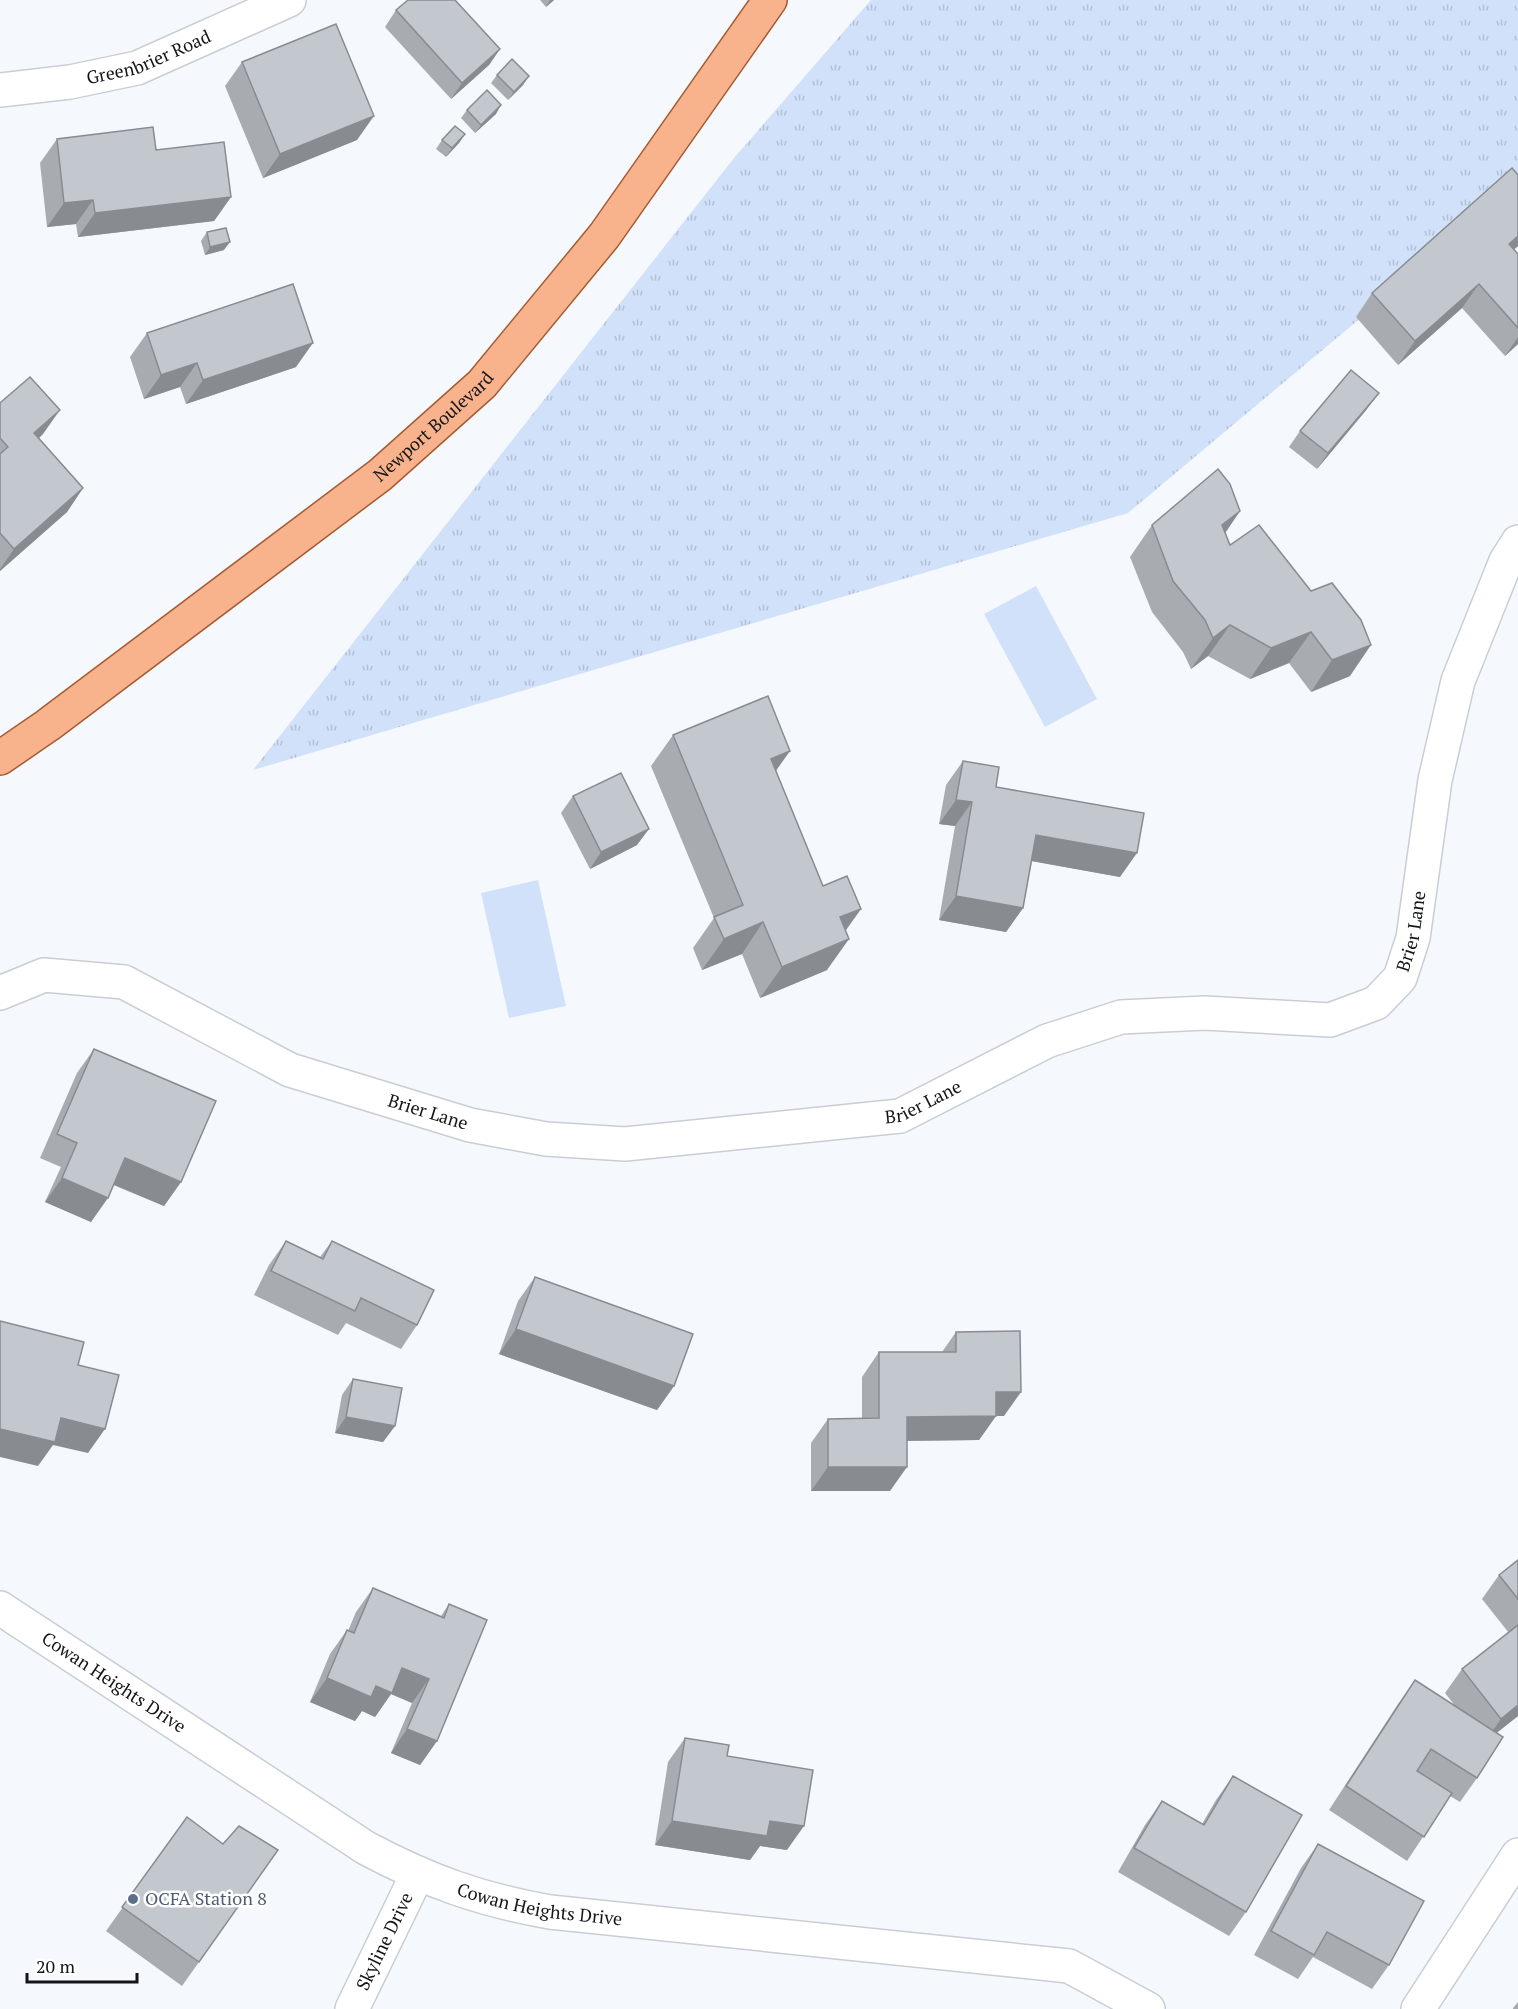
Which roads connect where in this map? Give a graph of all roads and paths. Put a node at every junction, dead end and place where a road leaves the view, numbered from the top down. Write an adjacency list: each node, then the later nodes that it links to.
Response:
1 (290, 0): 3 (street, Greenbrier Road)
2 (770, 0): 5 (main road, Newport Boulevard)
3 (0, 90)
4 (1518, 542): 6 (street, Brier Lane)
5 (0, 758)
6 (0, 993)
7 (0, 1608): 9 (street, Cowan Heights Drive)
8 (1518, 1855): 12 (street)
9 (417, 1875): 10 (street, Skyline Drive); 11 (street, Cowan Heights Drive)
10 (352, 2009)
11 (1148, 2009)
12 (1418, 2009)

